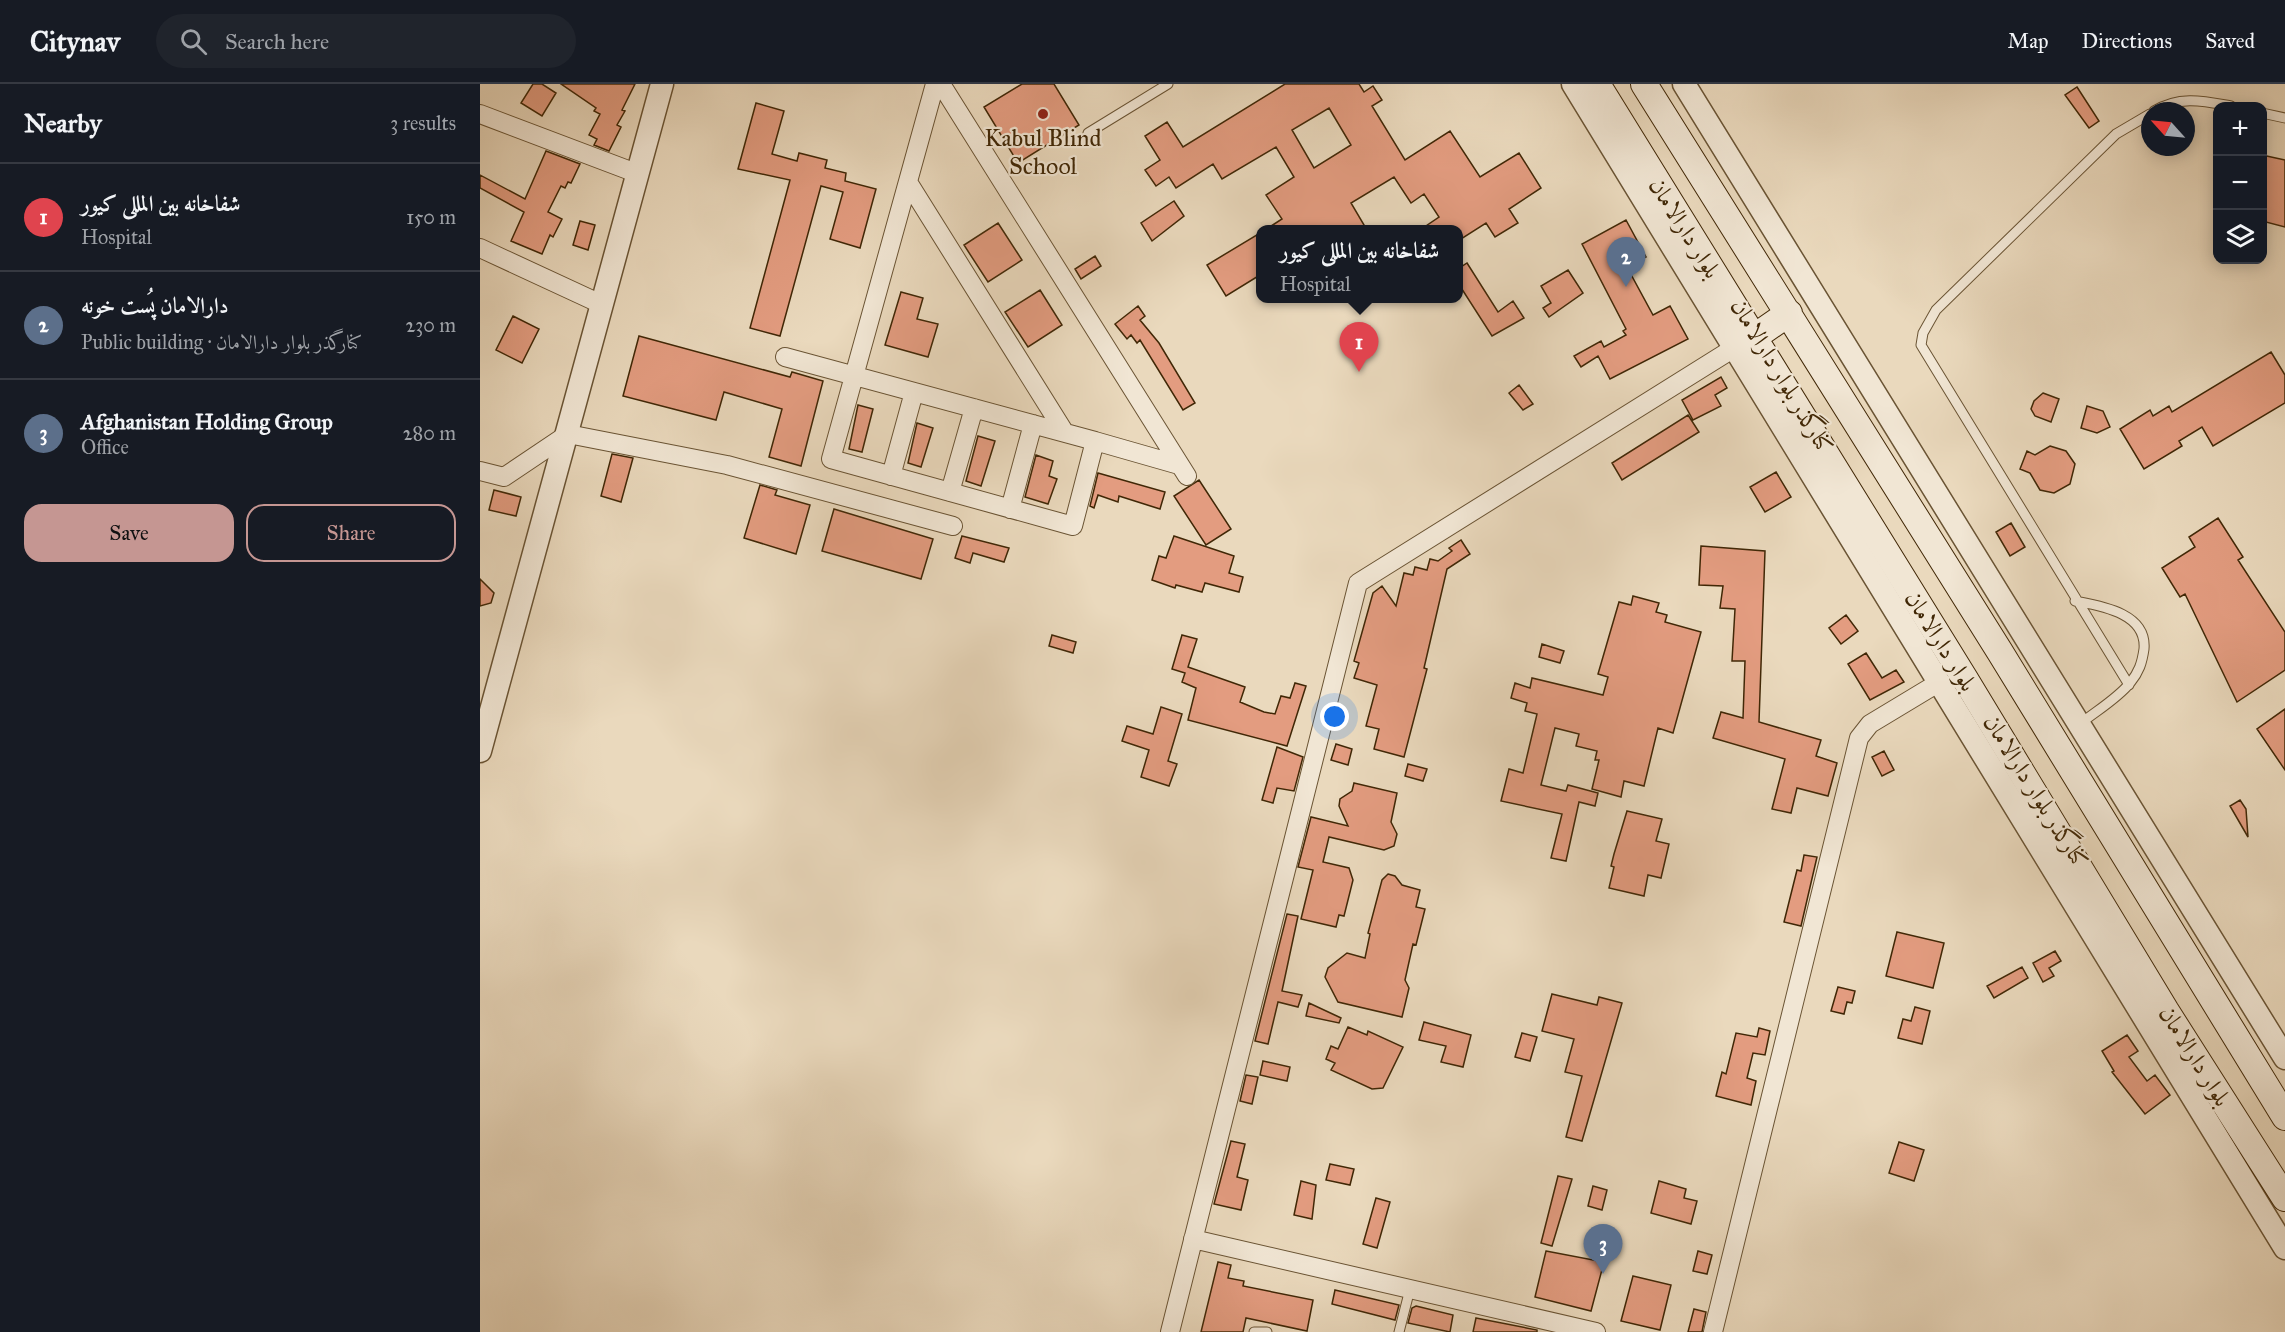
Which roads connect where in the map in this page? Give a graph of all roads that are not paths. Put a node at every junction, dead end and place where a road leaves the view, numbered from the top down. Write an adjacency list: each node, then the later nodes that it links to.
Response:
1 (662, 84): 16 (street)
2 (935, 84): 17 (street)
3 (941, 84): 30 (street)
4 (1168, 84): 15 (lane)
5 (1573, 84): 22 (street, کنارگذر بلوار دارالامان)
6 (1597, 84): 22 (main road, بلوار دارالامان)
7 (1644, 84): 20 (main road, بلوار دارالامان)
8 (1684, 84): 19 (street)
9 (2178, 102): 10 (lane)
10 (2213, 103)
11 (480, 114): 16 (street)
12 (2267, 114): 13 (lane)
13 (2285, 118)
14 (2141, 119): 36 (lane)
15 (1088, 133)
16 (636, 173): 21 (street)
17 (908, 182): 24 (street); 28 (street)
18 (480, 248): 21 (street)
19 (1796, 265): 20 (street); 39 (street)
20 (1783, 303): 22 (main road); 42 (main road, بلوار دارالامان)
21 (603, 305): 29 (street)
22 (1743, 343): 37 (street, کنارگذر بلوار دارالامان); 43 (main road, بلوار دارالامان); 44 (street)
23 (785, 357): 24 (street)
24 (854, 375): 25 (street); 32 (street)
25 (914, 392): 26 (street); 32 (street)
26 (974, 408): 27 (street); 33 (street)
27 (1033, 424): 28 (street); 34 (street)
28 (1065, 433): 30 (street)
29 (568, 434): 31 (street); 35 (street); 40 (street)
30 (1095, 441): 34 (street)
31 (480, 471)
32 (891, 476): 33 (street)
33 (951, 492): 34 (street)
34 (1010, 509)
35 (952, 526)
36 (2075, 601): 38 (lane); 38 (lane)
37 (1938, 683): 45 (street, کنارگذر بلوار دارالامان); 52 (street)
38 (2129, 685): 39 (lane)
39 (2079, 725): 41 (street)
40 (480, 750)
41 (2285, 1058)
42 (2285, 1117)
43 (2285, 1198)
44 (1192, 1239): 46 (street); 47 (street)
45 (2285, 1248)
46 (1410, 1289): 50 (lane); 51 (street)
47 (1170, 1332)
48 (1254, 1332): 49 (lane)
49 (1267, 1332)
50 (1400, 1332)
51 (1596, 1332)
52 (1713, 1332)

